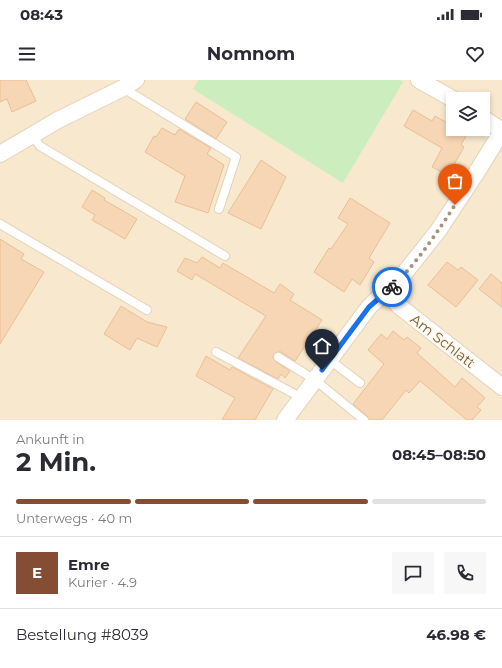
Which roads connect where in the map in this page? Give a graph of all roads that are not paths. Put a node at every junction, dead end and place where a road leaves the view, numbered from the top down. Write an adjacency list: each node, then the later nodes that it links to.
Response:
1 (419, 80): 3 (street)
2 (129, 84): 6 (street); 8 (lane)
3 (446, 95)
4 (490, 123): 5 (street)
5 (502, 131): 11 (street)
6 (32, 135): 7 (street); 10 (lane)
7 (0, 154)
8 (219, 209)
9 (0, 224): 12 (lane)
10 (225, 256)
11 (387, 292): 15 (street); 18 (street, Am Schlatt)
12 (146, 310)
13 (216, 352): 19 (lane)
14 (278, 357): 16 (lane)
15 (330, 360): 16 (street); 17 (lane)
16 (315, 380): 19 (street); 21 (lane)
17 (360, 383)
18 (502, 387)
19 (302, 398): 20 (street)
20 (285, 420)
21 (364, 420)

